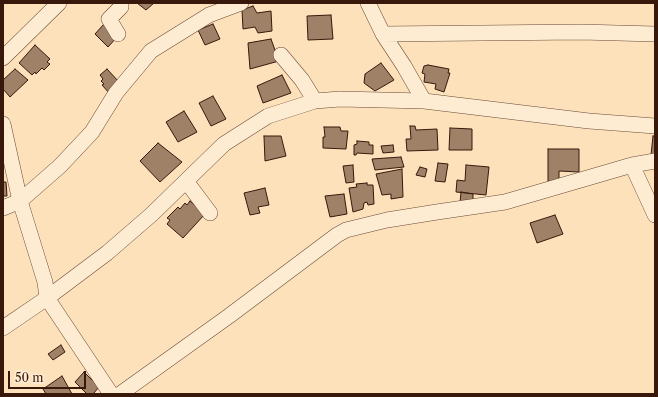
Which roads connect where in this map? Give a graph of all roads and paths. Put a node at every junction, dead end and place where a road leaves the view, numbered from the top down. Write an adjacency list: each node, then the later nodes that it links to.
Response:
1 (59, 3): 9 (street)
2 (121, 3): 5 (street)
3 (241, 3): 17 (street)
4 (368, 3): 6 (street)
5 (118, 34)
6 (383, 34): 7 (street); 11 (street)
7 (655, 34)
8 (281, 55): 10 (street)
9 (3, 58)
10 (314, 101): 11 (street); 16 (street)
11 (424, 101): 13 (street)
12 (3, 124): 17 (street)
13 (655, 126)
14 (655, 161): 15 (street)
15 (632, 165): 20 (street); 24 (street)
16 (186, 180): 19 (street); 21 (street)
17 (20, 201): 18 (street); 21 (street)
18 (3, 208)
19 (210, 213)
20 (655, 215)
21 (47, 298): 22 (street); 23 (street)
22 (3, 328)
23 (111, 394)
24 (120, 394)

